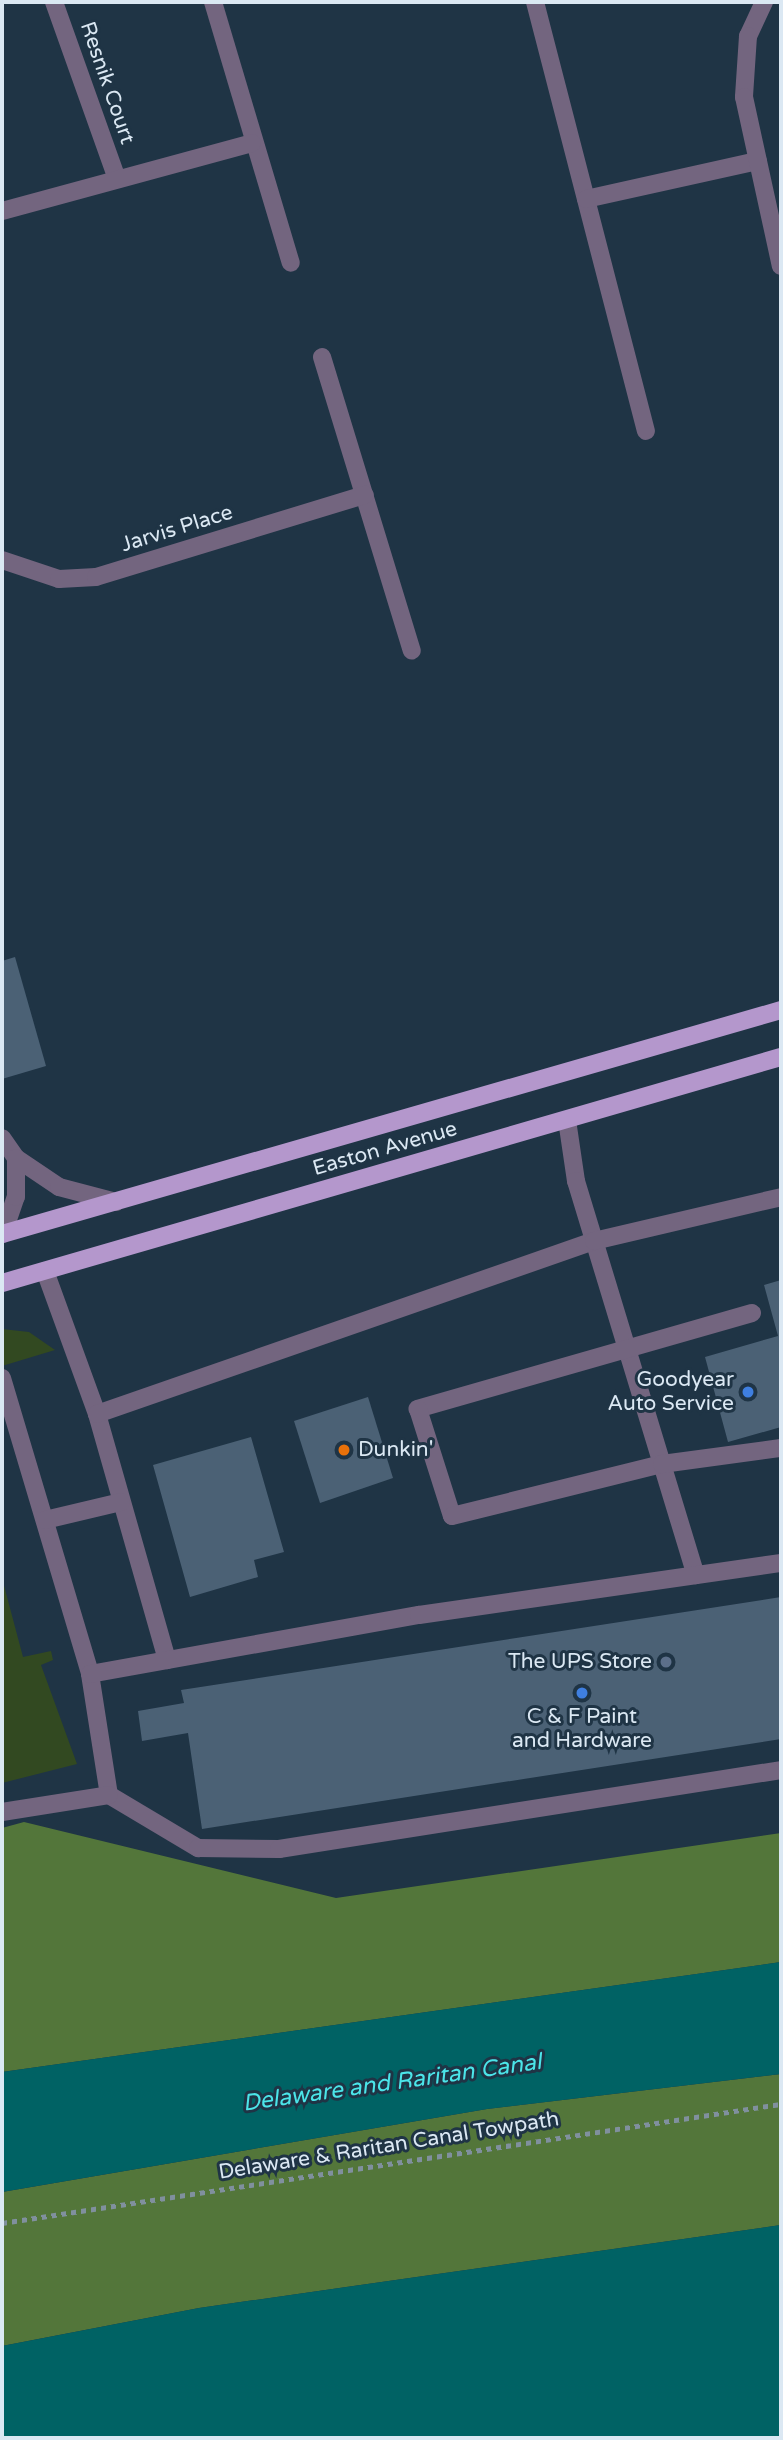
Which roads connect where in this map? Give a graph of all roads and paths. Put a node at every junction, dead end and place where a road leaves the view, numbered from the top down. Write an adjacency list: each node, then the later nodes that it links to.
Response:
1 (54, 2): 7 (street, Resnik Court)
2 (213, 2): 5 (street)
3 (535, 2): 8 (street)
4 (764, 2): 6 (street)
5 (252, 143): 7 (street, Resnik Court); 10 (street)
6 (758, 161): 8 (street); 11 (street)
7 (117, 179): 9 (street, Resnik Court)
8 (586, 199): 13 (street)
9 (2, 211)
10 (291, 262)
11 (781, 266)
12 (322, 357): 14 (street)
13 (646, 431)
14 (365, 495): 15 (street, Jarvis Place); 16 (street)
15 (2, 560)
16 (412, 651)
17 (781, 1010): 23 (main road, Easton Avenue)
18 (781, 1057): 19 (main road, Easton Avenue)
19 (567, 1120): 25 (street); 26 (main road, Easton Avenue)
20 (2, 1138): 21 (street)
21 (16, 1158): 23 (street); 24 (street)
22 (781, 1197): 25 (street)
23 (116, 1202): 24 (main road, Easton Avenue)
24 (2, 1234)
25 (594, 1241): 29 (street); 31 (street)
26 (45, 1271): 27 (main road, Easton Avenue); 31 (street)
27 (2, 1283)
28 (752, 1313): 29 (street)
29 (627, 1349): 33 (street); 33 (street)
30 (2, 1378): 35 (street)
31 (97, 1414): 34 (street)
32 (781, 1448): 33 (street)
33 (662, 1464): 37 (street)
34 (121, 1502): 35 (street); 38 (street)
35 (45, 1520): 39 (street)
36 (781, 1563): 37 (street)
37 (696, 1575): 38 (street)
38 (167, 1660): 39 (street)
39 (90, 1674): 41 (street)
40 (781, 1769): 41 (street)
41 (109, 1795): 42 (street)
42 (2, 1812)
43 (781, 2104): 44 (path, Delaware & Raritan Canal Towpath)
44 (2, 2223)

